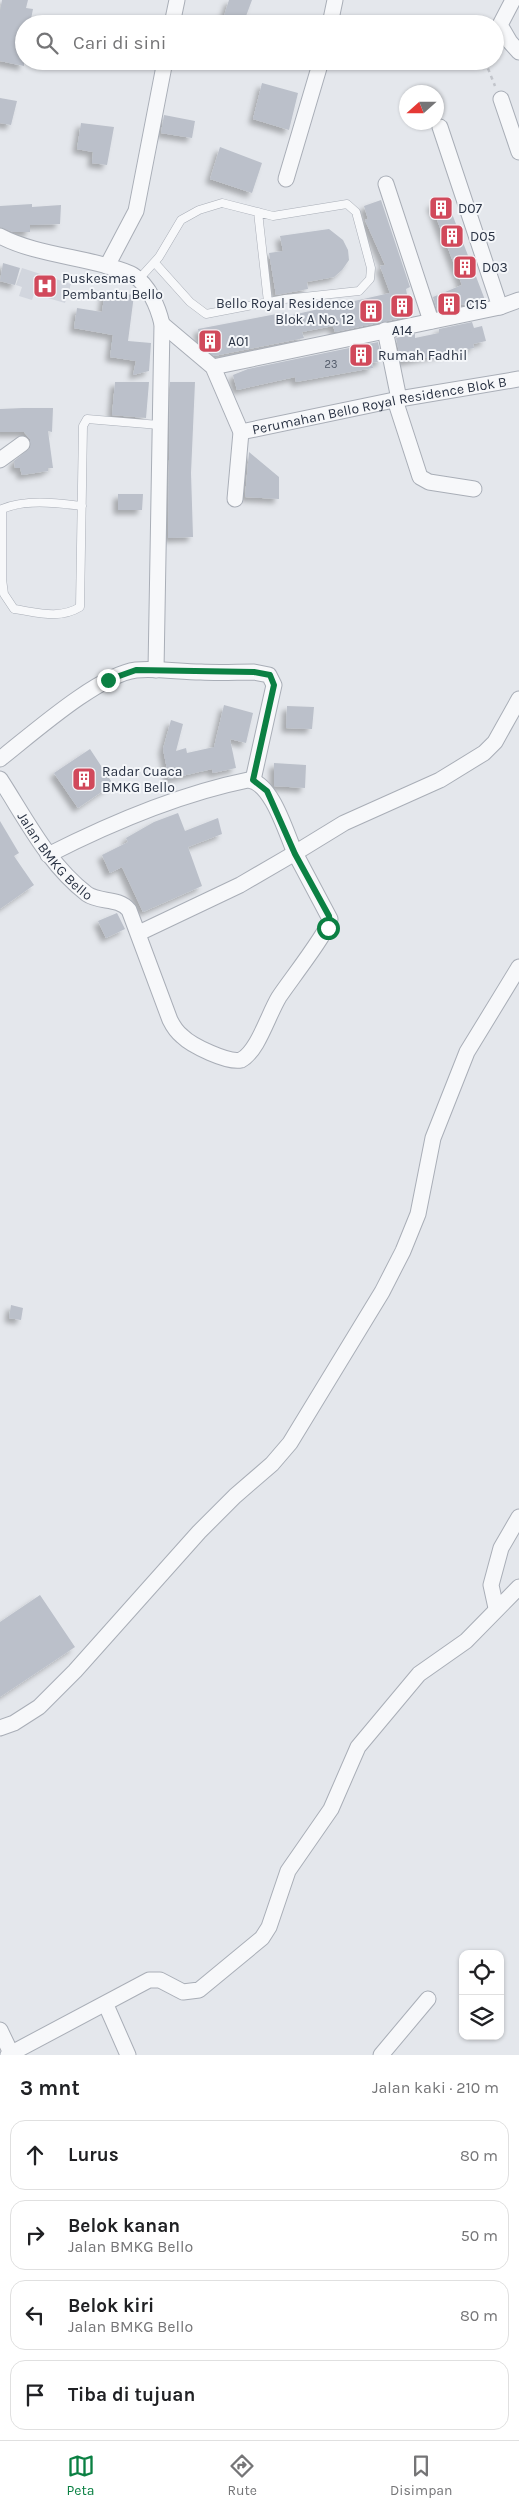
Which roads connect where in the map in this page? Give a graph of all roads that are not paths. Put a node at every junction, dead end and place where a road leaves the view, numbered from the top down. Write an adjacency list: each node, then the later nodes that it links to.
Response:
1 (177, 0): 4 (street)
2 (335, 0): 5 (street)
3 (515, 1): 6 (street)
4 (174, 15)
5 (332, 15)
6 (504, 19)
7 (504, 32): 8 (street)
8 (519, 52)
9 (163, 70): 19 (street)
10 (318, 70): 14 (street)
11 (501, 99): 13 (street)
12 (441, 130): 23 (street)
13 (519, 152)
14 (286, 179)
15 (386, 184): 24 (street)
16 (258, 212): 18 (lane); 22 (lane); 22 (lane)
17 (0, 236): 19 (street)
18 (155, 263): 20 (lane); 22 (lane)
19 (107, 266): 20 (street)
20 (139, 279): 25 (street)
21 (519, 300): 23 (street)
22 (268, 302)
23 (500, 307): 24 (street)
24 (431, 321): 26 (street)
25 (162, 324): 27 (street); 30 (street)
26 (385, 330): 27 (street); 29 (street)
27 (213, 367): 31 (street)
28 (519, 379): 29 (street, Perumahan Bello Royal Residence Blok B)
29 (397, 399): 31 (street, Perumahan Bello Royal Residence Blok B); 34 (street)
30 (159, 425): 36 (lane); 37 (street)
31 (241, 432): 35 (street)
32 (22, 444): 33 (street)
33 (0, 460)
34 (474, 489)
35 (235, 499)
36 (82, 506): 36 (lane)
37 (156, 670): 39 (street); 41 (street)
38 (519, 699): 42 (street)
39 (0, 759)
40 (0, 779): 43 (street, Jalan BMKG Bello)
41 (253, 780): 42 (street); 43 (street)
42 (295, 854): 44 (street); 44 (street, Jalan BMKG Bello)
43 (48, 855): 44 (street, Jalan BMKG Bello)
44 (139, 933)
45 (519, 967): 49 (street)
46 (519, 1517): 48 (street)
47 (519, 1587): 48 (street)
48 (496, 1608): 51 (street)
49 (0, 1728)
50 (428, 1999): 55 (street)
51 (106, 2005): 53 (street); 54 (street)
52 (0, 2030): 53 (street)
53 (10, 2054)
54 (128, 2055)
55 (381, 2055)

